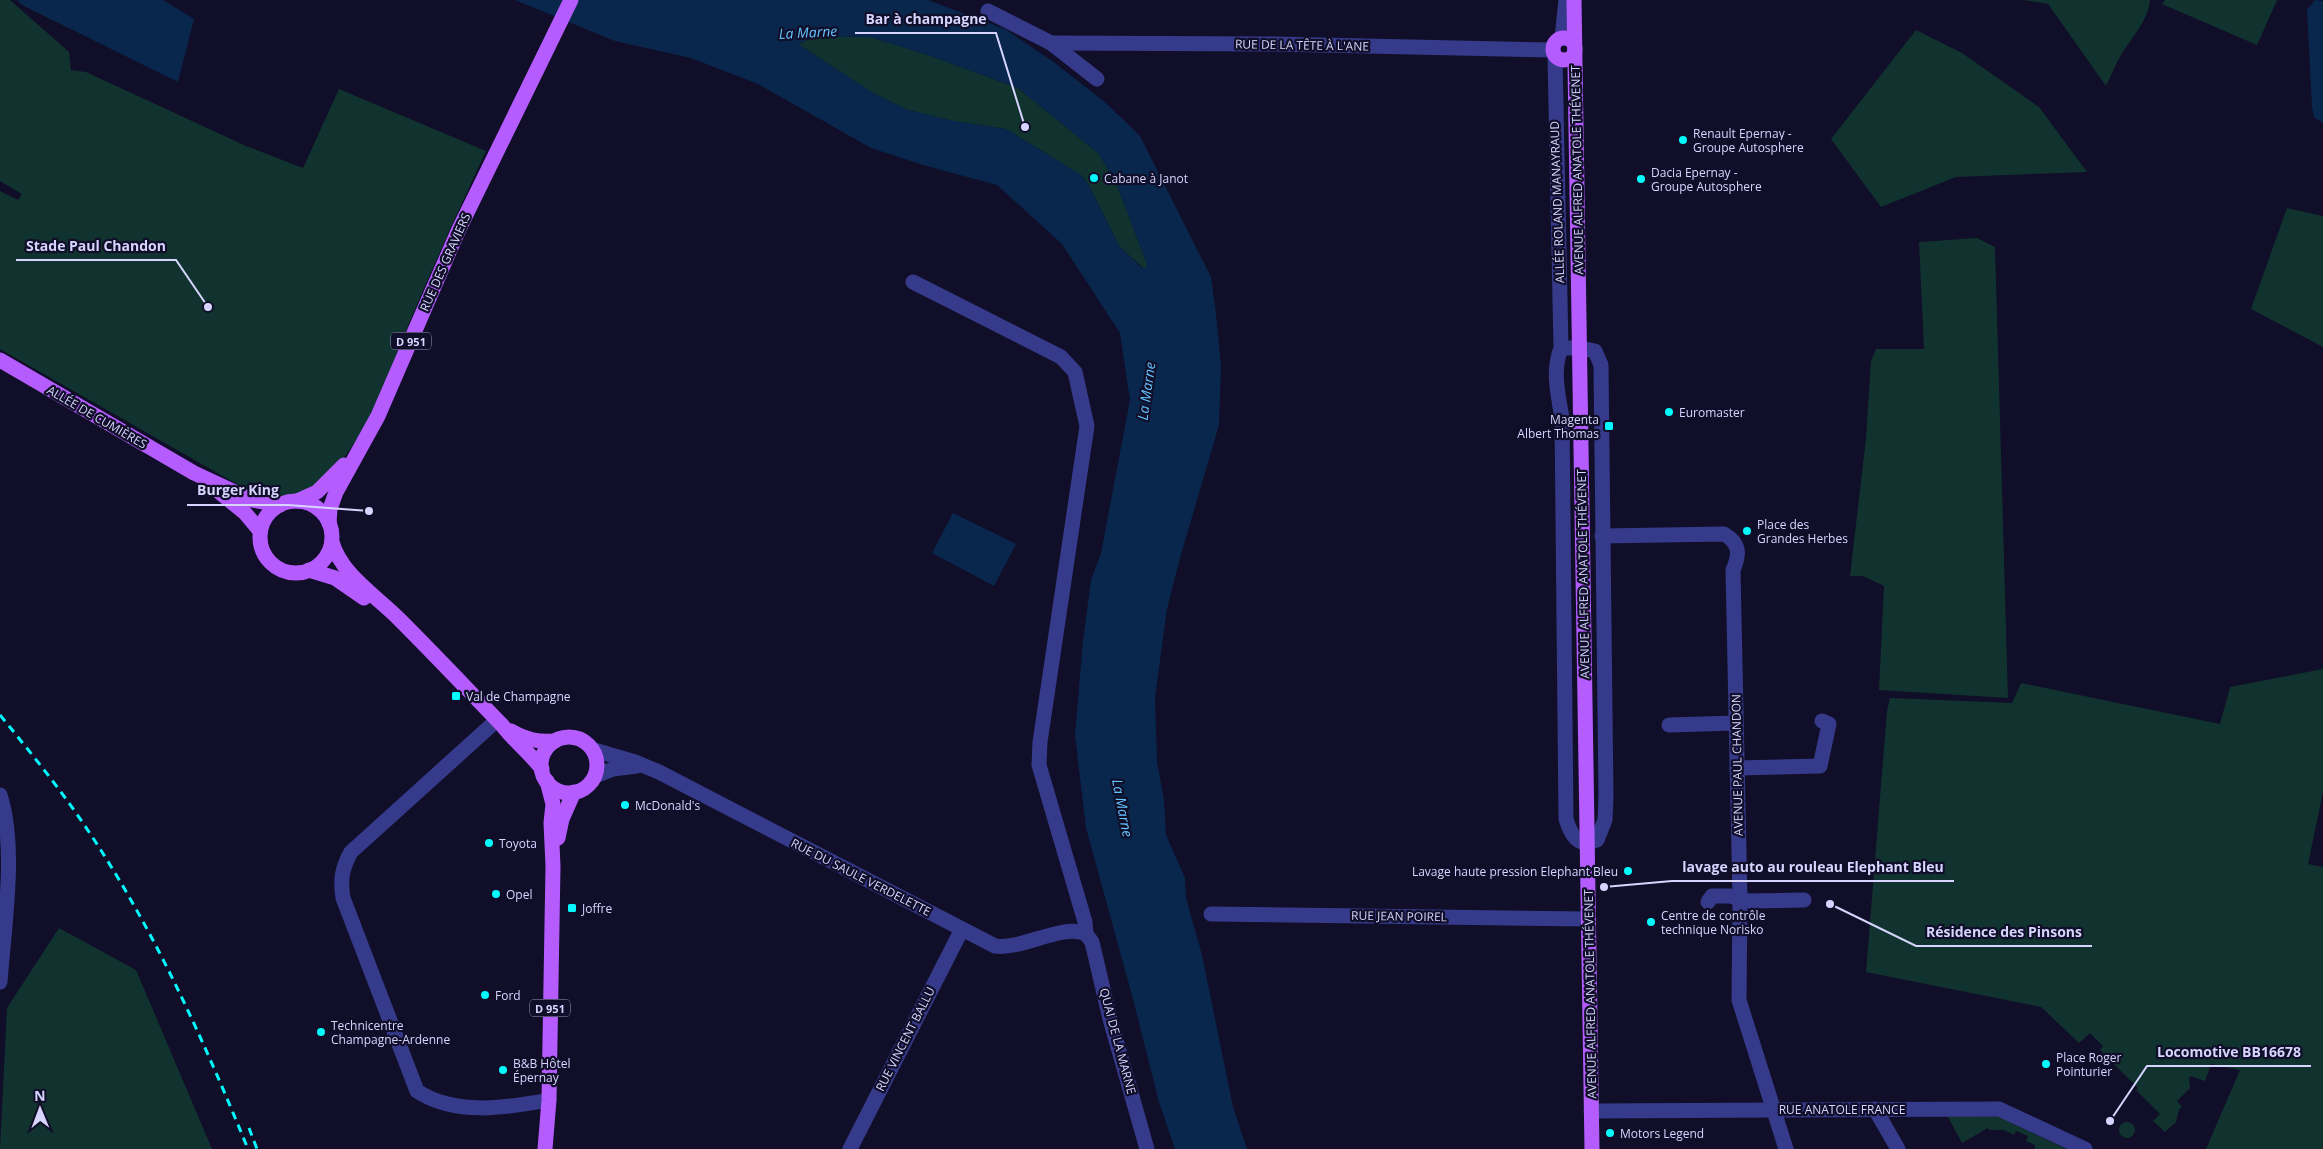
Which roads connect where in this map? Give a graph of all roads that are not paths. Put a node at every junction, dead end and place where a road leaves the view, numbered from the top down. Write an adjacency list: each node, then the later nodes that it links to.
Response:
1 (571, 0): 12 (main road, RUE DES GRAVIERS / D 951)
2 (1566, 0): 6 (street, ALLÉE ROLAND MANAYRAUD)
3 (1574, 0): 6 (main road, AVENUE ALFRED ANATOLE THÉVENET)
4 (988, 12): 5 (street)
5 (1051, 43): 6 (street, RUE DE LA TÊTE À L'ANE); 7 (street)
6 (1562, 50): 9 (street, ALLÉE ROLAND MANAYRAUD); 10 (main road, AVENUE ALFRED ANATOLE THÉVENET)
7 (1097, 79)
8 (913, 282): 42 (street, QUAI DE LA MARNE)
9 (1560, 348): 10 (street); 34 (street, ALLÉE ROLAND MANAYRAUD)
10 (1580, 348): 18 (street); 34 (main road, AVENUE ALFRED ANATOLE THÉVENET)
11 (0, 360): 13 (main road, ALLÉE DE CUMIÈRES)
12 (358, 451): 14 (main road, RUE DES GRAVIERS / D 951); 16 (main road, RUE DES GRAVIERS / D 951)
13 (194, 473): 15 (main road, ALLÉE DE CUMIÈRES); 17 (main road, ALLÉE DE CUMIÈRES)
14 (297, 501): 15 (main road); 16 (main road)
15 (280, 505): 17 (main road)
16 (329, 523): 19 (main road)
17 (260, 532): 20 (main road)
18 (1602, 536): 24 (street, AVENUE PAUL CHANDON); 34 (street)
19 (332, 542): 20 (main road); 21 (main road, D 951)
20 (309, 570): 21 (main road, D 951)
21 (422, 644): 23 (main road, D 951)
22 (1822, 721): 29 (street)
23 (500, 723): 26 (main road, D 951); 30 (main road, D 951); 44 (street)
24 (1736, 723): 25 (street); 29 (street, AVENUE PAUL CHANDON)
25 (1669, 725)
26 (555, 741): 27 (main road); 30 (main road)
27 (594, 750): 28 (street, RUE DU SAULE VERDELETTE); 31 (main road)
28 (644, 766): 31 (street); 41 (street, RUE DU SAULE VERDELETTE)
29 (1737, 768): 36 (street, AVENUE PAUL CHANDON)
30 (544, 775): 32 (main road); 35 (main road, D 951)
31 (595, 776): 32 (main road)
32 (574, 792): 35 (main road, D 951)
33 (0, 795): 43 (street)
34 (1588, 843): 40 (main road, AVENUE ALFRED ANATOLE THÉVENET)
35 (554, 866): 44 (main road, D 951)
36 (1740, 900): 37 (street); 38 (street); 46 (street, AVENUE PAUL CHANDON)
37 (1804, 900)
38 (1708, 902)
39 (1211, 914): 40 (street, RUE JEAN POIREL)
40 (1588, 919): 47 (main road, AVENUE ALFRED ANATOLE THÉVENET)
41 (962, 929): 42 (street, RUE DU SAULE VERDELETTE); 49 (street, RUE VINCENT BALLU)
42 (1086, 934): 50 (street, QUAI DE LA MARNE)
43 (0, 982)
44 (548, 1100): 48 (main road, D 951)
45 (1875, 1109): 46 (street, RUE ANATOLE FRANCE); 53 (street); 54 (street, RUE ANATOLE FRANCE)
46 (1773, 1110): 47 (street, RUE ANATOLE FRANCE); 52 (street, AVENUE PAUL CHANDON)
47 (1592, 1111): 51 (main road, AVENUE ALFRED ANATOLE THÉVENET)
48 (545, 1149)
49 (850, 1149)
50 (1147, 1149)
51 (1592, 1149)
52 (1786, 1149)
53 (1898, 1149)
54 (2084, 1149)

